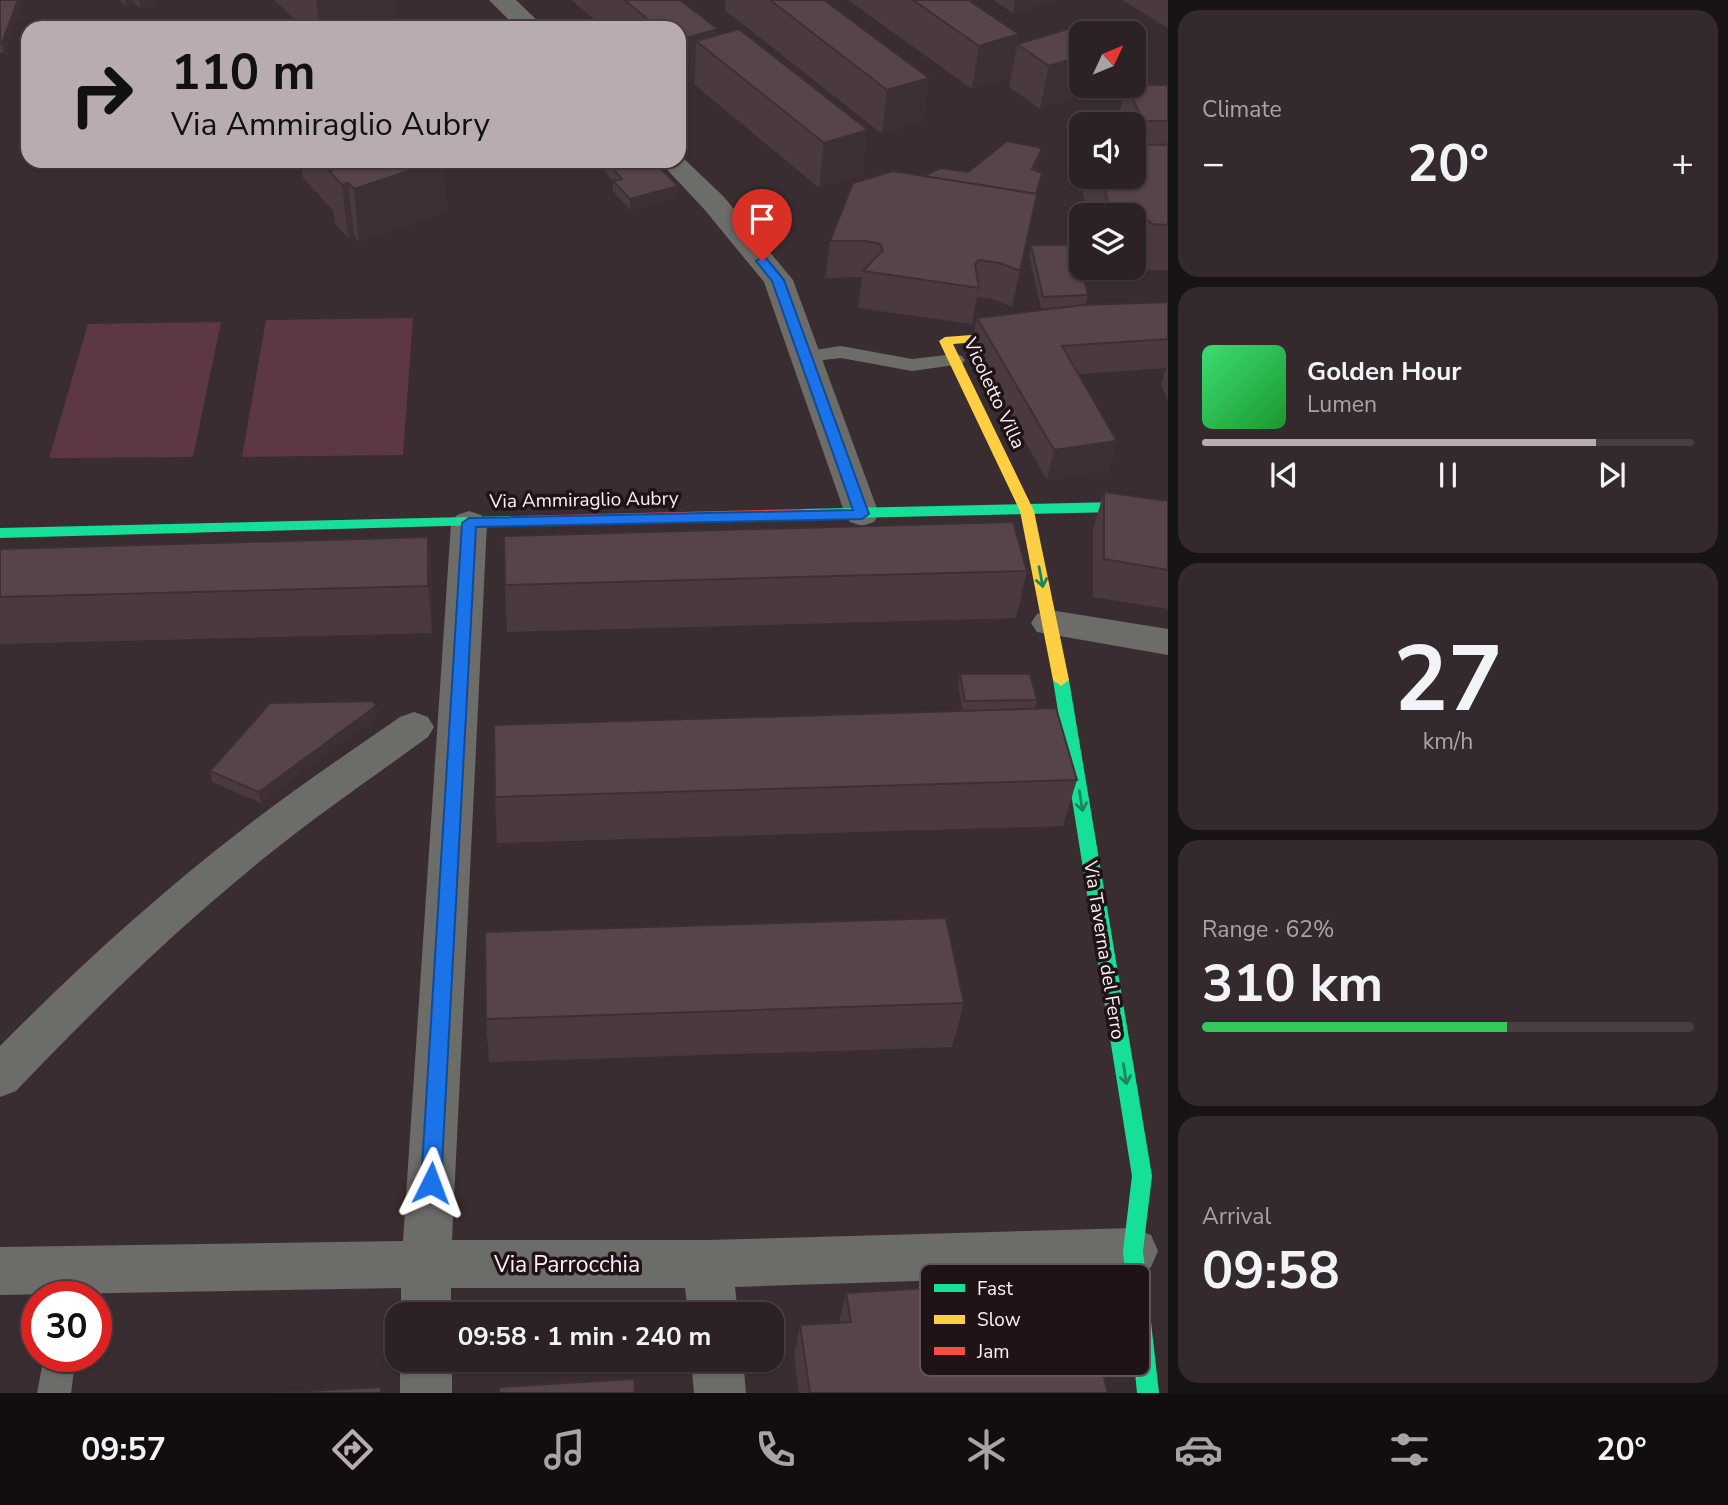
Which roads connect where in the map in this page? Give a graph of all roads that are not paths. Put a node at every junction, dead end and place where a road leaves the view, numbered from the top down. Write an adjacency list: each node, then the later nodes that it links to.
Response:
1 (501, 0): 2 (street)
2 (524, 21)
3 (680, 168): 5 (street)
4 (1039, 333): 6 (street, Vicoletto Villa)
5 (807, 356): 6 (lane); 8 (street)
6 (955, 360): 7 (street, Vicoletto Villa)
7 (1027, 511): 8 (street, Via Ammiraglio Aubry); 9 (street, Via Ammiraglio Aubry); 12 (street, Via Taverna del Ferro, one-way to 12)
8 (862, 514): 10 (street, Via Ammiraglio Aubry)
9 (1168, 514)
10 (469, 523): 11 (street, Via Ammiraglio Aubry); 17 (street)
11 (0, 533)
12 (1050, 623): 13 (street); 16 (street, Via Taverna del Ferro, one-way to 16)
13 (1168, 642)
14 (414, 727): 15 (street)
15 (0, 1077)
16 (1133, 1251): 18 (street, Via Parrocchia); 19 (street, Via Taverna del Ferro)
17 (426, 1264): 18 (street, Via Parrocchia); 22 (street, Via Parrocchia); 23 (street)
18 (708, 1264): 24 (street)
19 (1134, 1264)
20 (0, 1270): 21 (street, Via Parrocchia)
21 (61, 1281)
22 (109, 1281)
23 (426, 1302)
24 (712, 1302)
25 (57, 1372): 28 (lane)
26 (426, 1372): 29 (street)
27 (718, 1372): 30 (street)
28 (54, 1393)
29 (426, 1393)
30 (720, 1393)

